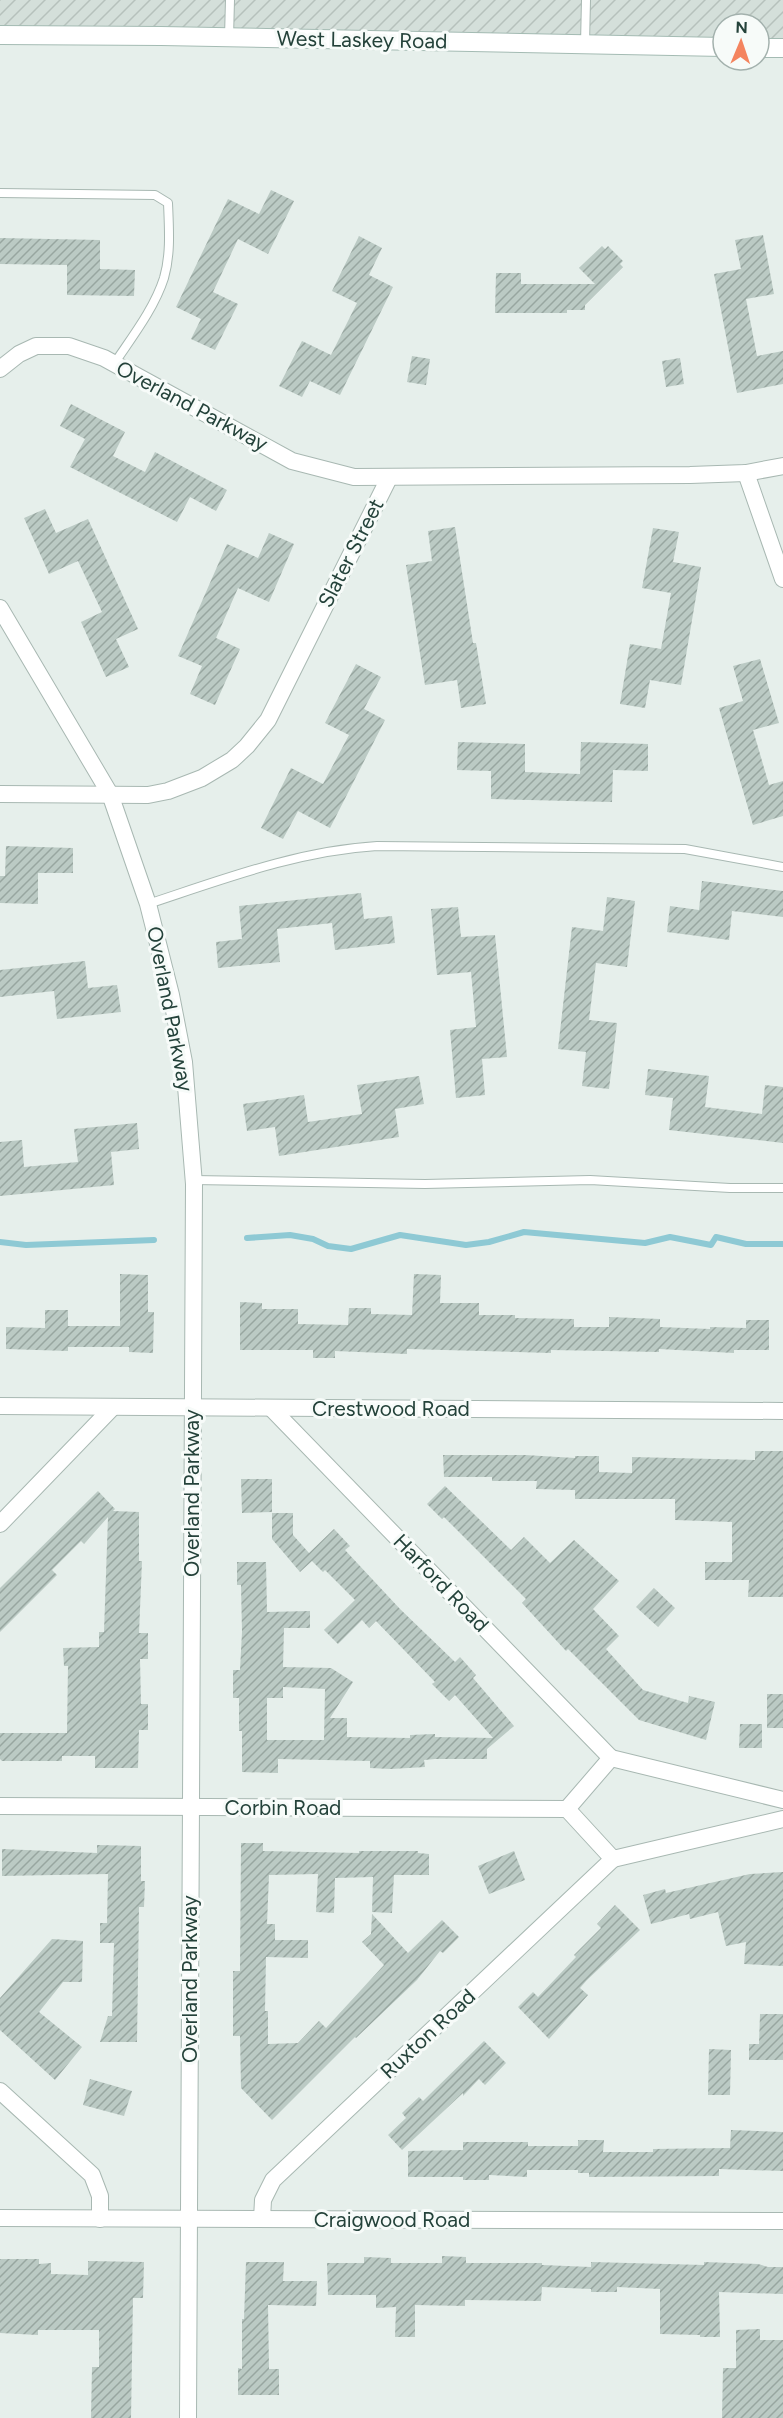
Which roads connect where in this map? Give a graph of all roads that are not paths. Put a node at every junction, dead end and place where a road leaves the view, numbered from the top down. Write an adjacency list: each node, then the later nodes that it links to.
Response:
1 (230, 0): 4 (lane)
2 (586, 0): 5 (lane)
3 (0, 35): 4 (main road, West Laskey Road)
4 (229, 37): 5 (main road, West Laskey Road)
5 (585, 44): 6 (main road, West Laskey Road)
6 (711, 47)
7 (0, 194): 8 (lane)
8 (113, 364): 9 (street, Overland Parkway); 12 (street, Overland Parkway)
9 (0, 369)
10 (783, 466): 11 (street, Slater Street)
11 (746, 473): 12 (street, Slater Street); 13 (street)
12 (389, 478): 16 (street, Slater Street)
13 (783, 579)
14 (0, 608): 16 (street, Overland Parkway)
15 (0, 794): 16 (street, Slater Street)
16 (110, 794): 18 (street, Overland Parkway)
17 (783, 867): 18 (lane)
18 (148, 904): 19 (street, Overland Parkway)
19 (193, 1180): 20 (lane); 23 (street, Overland Parkway)
20 (783, 1188)
21 (0, 1406): 22 (street, Crestwood Road)
22 (113, 1407): 23 (street, Crestwood Road); 26 (street)
23 (193, 1408): 24 (street, Crestwood Road); 30 (street, Overland Parkway)
24 (271, 1408): 25 (street, Crestwood Road); 27 (street, Harford Road)
25 (783, 1411)
26 (0, 1524)
27 (611, 1758): 28 (street); 31 (street)
28 (783, 1800)
29 (0, 1806): 30 (street, Corbin Road)
30 (190, 1807): 31 (street, Corbin Road); 37 (street, Overland Parkway)
31 (567, 1809): 33 (street)
32 (783, 1820): 33 (street)
33 (613, 1859): 38 (street, Ruxton Road)
34 (0, 2091): 36 (street)
35 (0, 2218): 36 (street, Craigwood Road)
36 (100, 2218): 37 (street, Craigwood Road)
37 (189, 2219): 38 (street, Craigwood Road); 40 (street, Overland Parkway)
38 (262, 2219): 39 (street, Craigwood Road)
39 (783, 2221)
40 (189, 2418)

